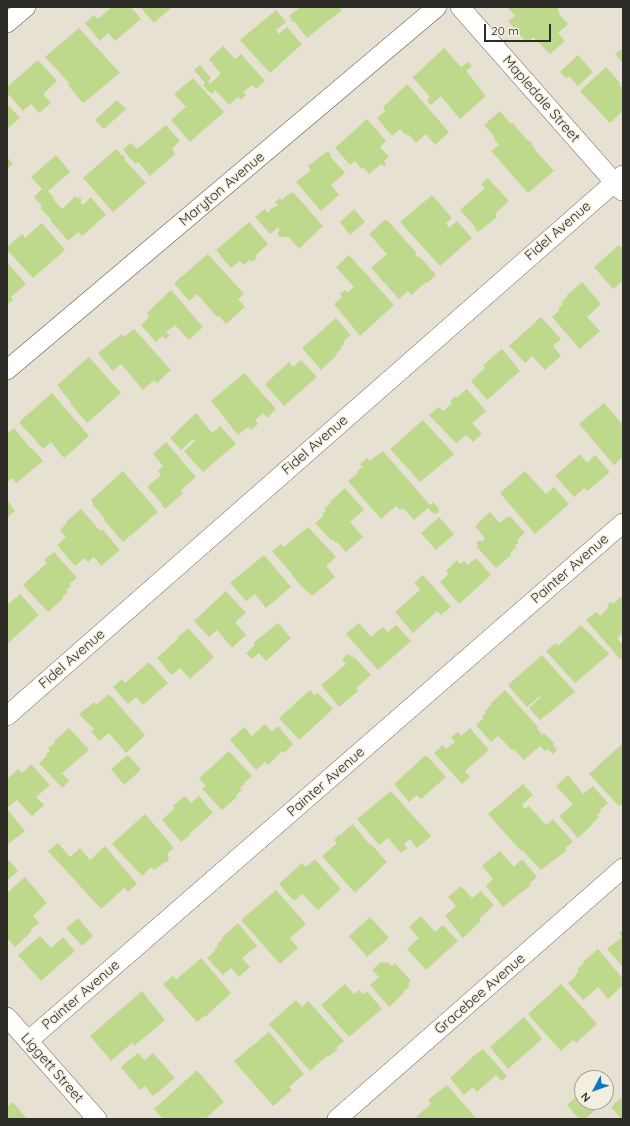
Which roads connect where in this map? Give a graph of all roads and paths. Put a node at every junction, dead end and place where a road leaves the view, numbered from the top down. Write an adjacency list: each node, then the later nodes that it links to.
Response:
1 (26, 7): 4 (street)
2 (437, 7): 6 (street, Maryton Avenue)
3 (460, 7): 5 (street, Mapledale Street)
4 (7, 23)
5 (620, 183): 8 (street, Fidel Avenue)
6 (7, 370)
7 (623, 523): 11 (street, Painter Avenue)
8 (7, 716)
9 (623, 868): 13 (street, Gracebee Avenue)
10 (7, 1017): 11 (street, Liggett Street)
11 (28, 1041): 12 (street, Liggett Street)
12 (97, 1119)
13 (337, 1119)

